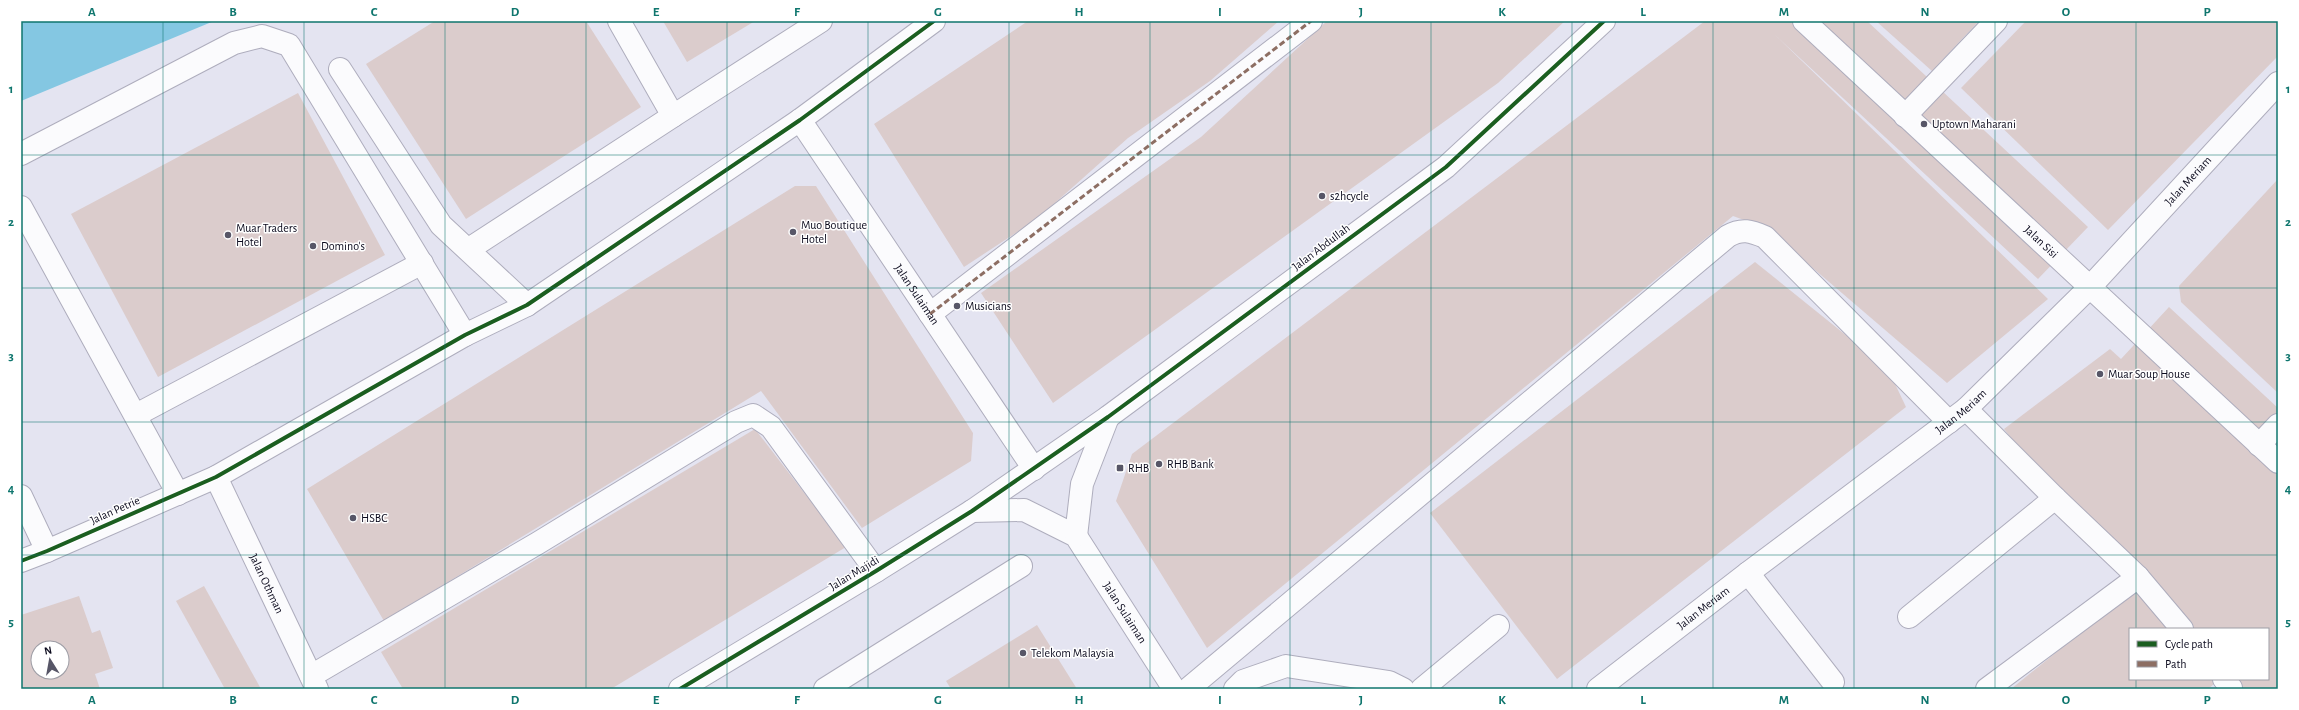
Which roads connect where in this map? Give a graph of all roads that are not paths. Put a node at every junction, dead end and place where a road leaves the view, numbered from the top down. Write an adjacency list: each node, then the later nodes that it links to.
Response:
1 (619, 21): 10 (street)
2 (821, 21): 10 (street)
3 (934, 21): 12 (street, Jalan Petrie)
4 (1311, 21): 19 (street)
5 (1604, 21): 23 (street, Jalan Abdullah)
6 (1804, 21): 11 (street, Jalan Sisi)
7 (1996, 21): 11 (street)
8 (340, 69): 15 (street)
9 (2278, 83): 17 (street, Jalan Meriam)
10 (673, 116): 15 (street)
11 (1905, 116): 17 (street, Jalan Sisi)
12 (800, 120): 18 (street, Jalan Petrie); 19 (street, Jalan Sulaiman)
13 (21, 154): 16 (street)
14 (21, 207): 22 (street)
15 (469, 249): 18 (street)
16 (422, 263): 20 (street); 22 (street)
17 (2090, 287): 21 (street, Jalan Meriam); 26 (street, Jalan Sisi)
18 (527, 305): 20 (street, Jalan Petrie)
19 (930, 314): 28 (street, Jalan Sulaiman)
20 (465, 335): 29 (street, Jalan Petrie)
21 (1966, 408): 24 (street, Jalan Meriam); 32 (street)
22 (136, 415): 30 (street)
23 (1108, 418): 28 (street, Jalan Abdullah); 34 (street)
24 (1949, 422): 39 (street, Jalan Meriam); 49 (street)
25 (2278, 425): 26 (street)
26 (2259, 445): 27 (street, Jalan Sisi)
27 (2278, 462)
28 (1034, 469): 33 (street, Jalan Majidi)
29 (216, 477): 30 (street, Jalan Petrie); 45 (street, Jalan Othman)
30 (178, 494): 35 (street, Jalan Petrie)
31 (21, 496): 35 (street)
32 (2055, 498): 40 (street); 41 (street)
33 (972, 511): 34 (street); 38 (street, Jalan Majidi)
34 (1076, 536): 48 (street, Jalan Sulaiman)
35 (47, 551): 36 (street, Jalan Petrie)
36 (21, 561)
37 (1021, 566): 47 (street)
38 (876, 571): 45 (street); 46 (street, Jalan Majidi)
39 (1748, 573): 44 (street); 53 (street, Jalan Meriam)
40 (2138, 577): 43 (street); 54 (street)
41 (1909, 617)
42 (1498, 626): 52 (street)
43 (2181, 628)
44 (1833, 682)
45 (314, 683)
46 (680, 689)
47 (825, 689)
48 (1174, 689)
49 (1188, 689)
50 (1235, 689): 51 (street)
51 (1403, 689)
52 (1422, 689)
53 (1598, 689)
54 (1987, 689)

